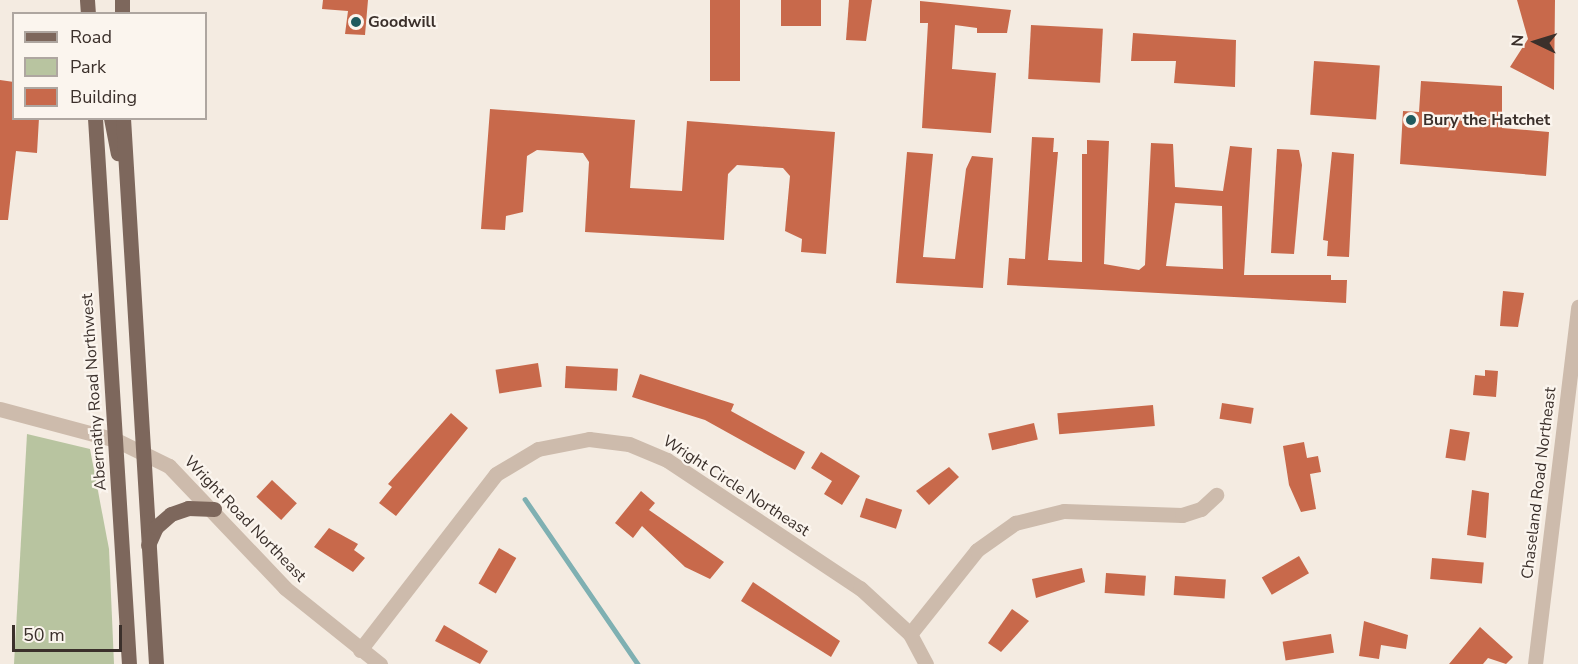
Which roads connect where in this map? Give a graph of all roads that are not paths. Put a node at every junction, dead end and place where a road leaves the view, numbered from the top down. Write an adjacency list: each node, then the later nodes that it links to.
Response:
1 (95, 120): 7 (main road, Abernathy Road Northwest)
2 (111, 120): 4 (main road)
3 (123, 120): 4 (main road)
4 (124, 173): 8 (main road)
5 (1578, 307): 18 (street, Chaseland Road Northeast)
6 (0, 409): 7 (street, Wright Road Northeast)
7 (116, 441): 8 (street, Wright Road Northeast); 14 (main road, Abernathy Road Northwest)
8 (141, 450): 10 (street, Wright Road Northeast); 11 (main road)
9 (1216, 495): 12 (street)
10 (214, 509): 11 (main road); 13 (street, Wright Road Northeast)
11 (147, 548): 15 (main road)
12 (910, 634): 13 (street, Wright Circle Northeast); 17 (street, Wright Circle Northeast)
13 (360, 650): 16 (street, Wright Road Northeast)
14 (129, 664)
15 (156, 664)
16 (380, 664)
17 (926, 664)
18 (1535, 664)

